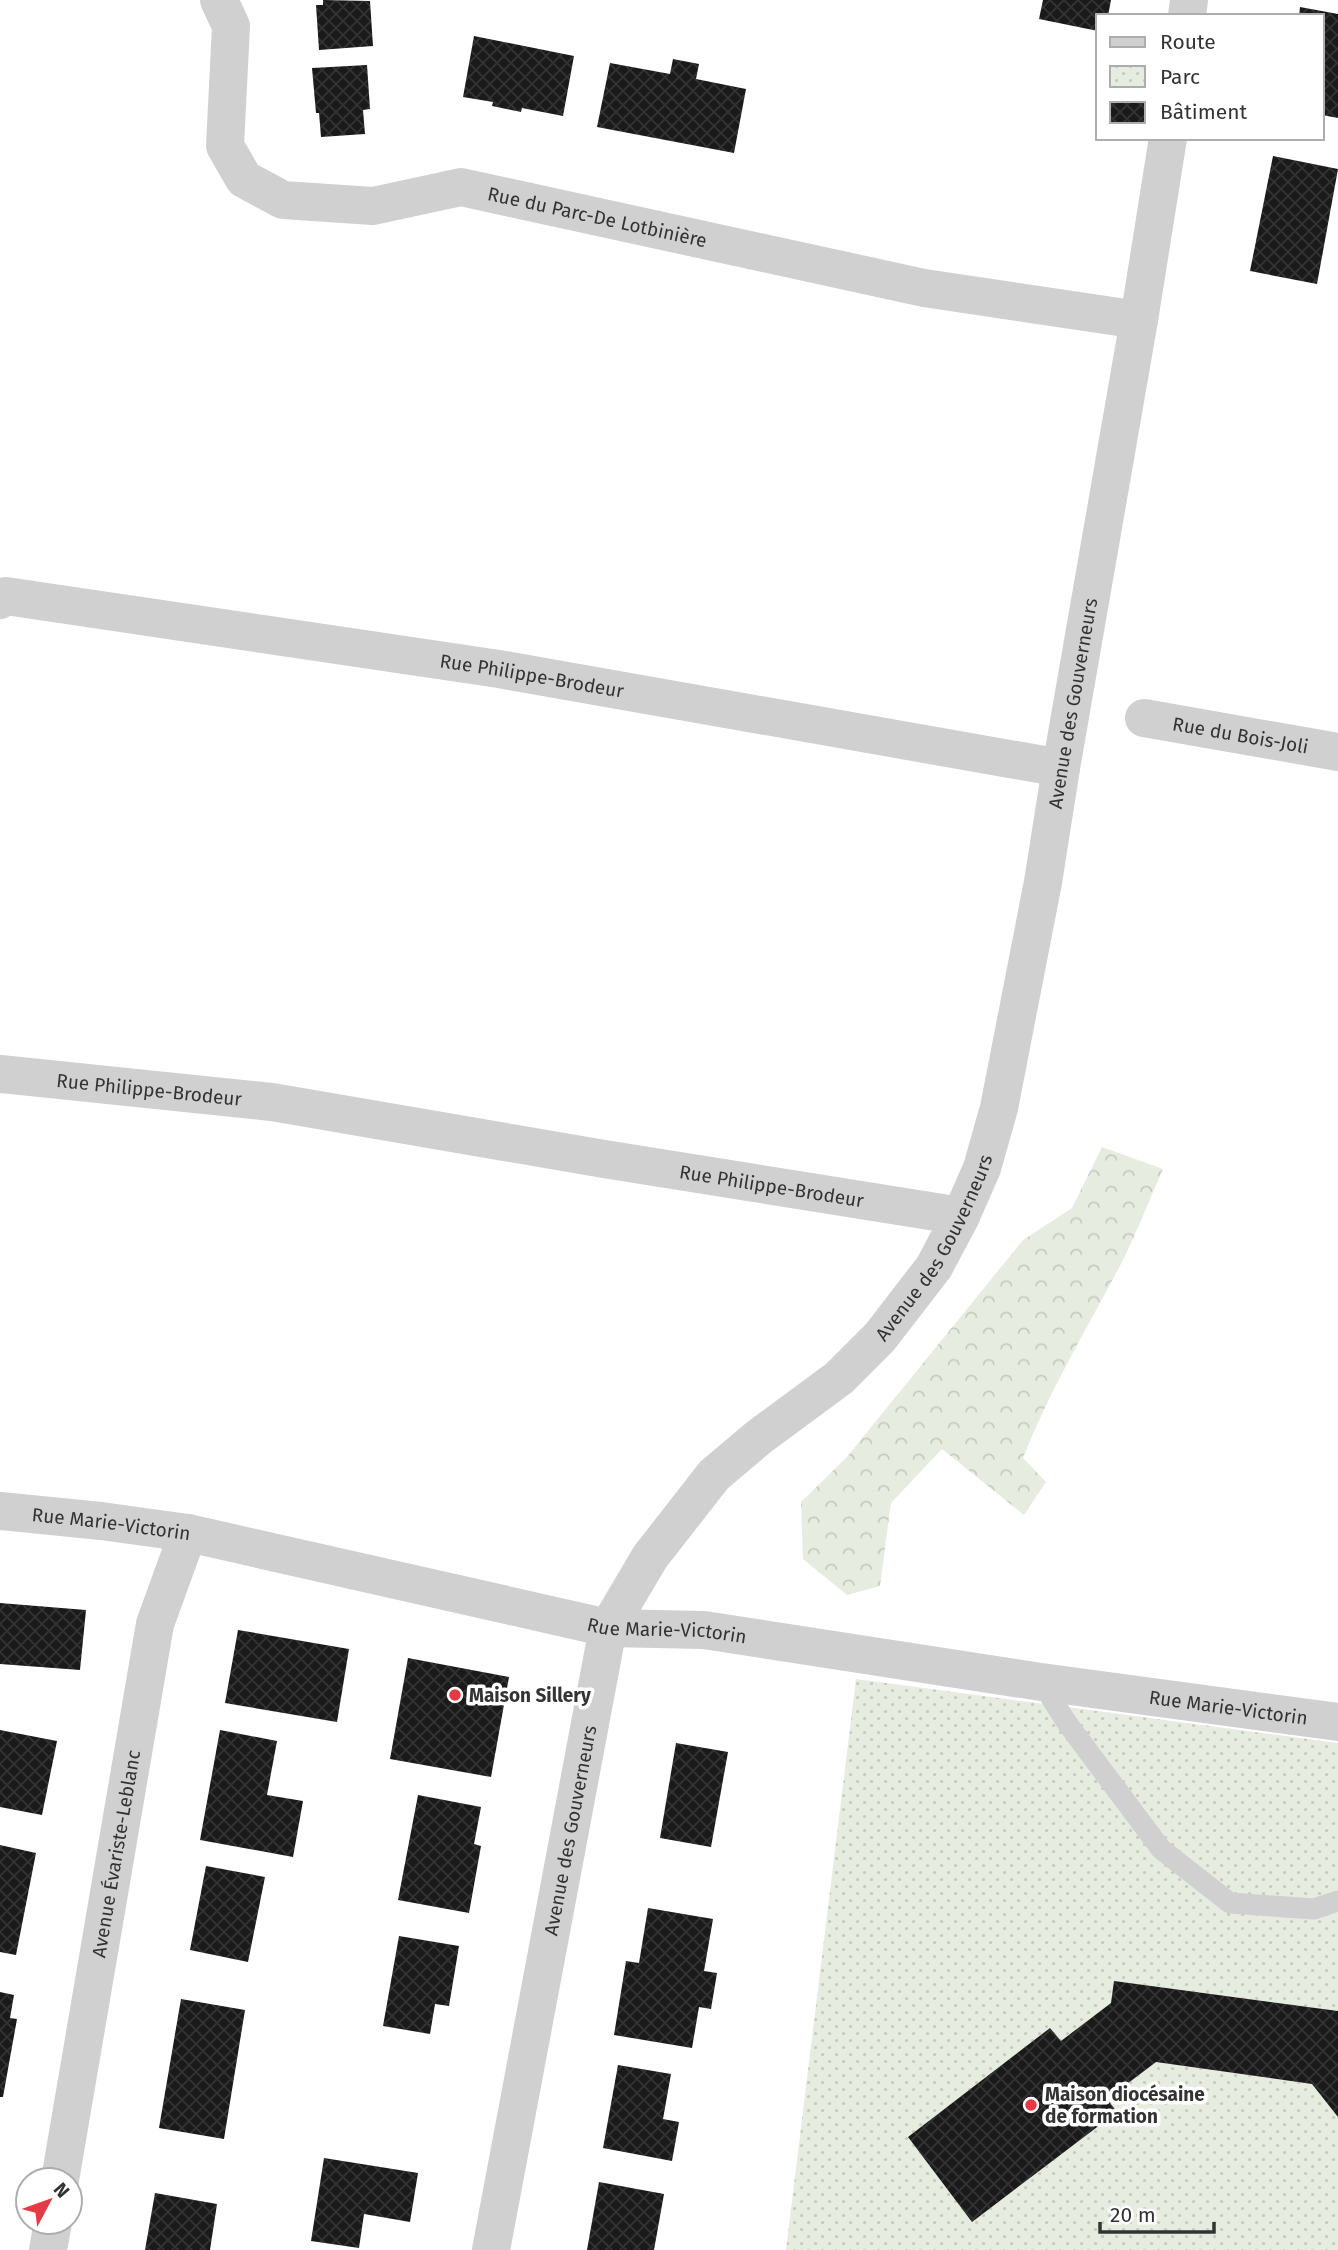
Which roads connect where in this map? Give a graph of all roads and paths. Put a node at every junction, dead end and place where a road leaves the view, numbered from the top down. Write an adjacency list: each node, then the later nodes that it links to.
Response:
1 (219, 0): 3 (street, Rue du Parc-De Lotbinière)
2 (1168, 140): 3 (street, Avenue des Gouverneurs)
3 (1139, 320): 7 (street, Avenue des Gouverneurs)
4 (0, 600): 7 (street, Rue Philippe-Brodeur)
5 (1144, 718): 6 (street, Rue du Bois-Joli)
6 (1338, 752)
7 (1061, 768): 9 (street, Avenue des Gouverneurs)
8 (0, 1074): 9 (street, Rue Philippe-Brodeur)
9 (961, 1216): 12 (street, Avenue des Gouverneurs)
10 (0, 1511): 11 (street, Rue Marie-Victorin)
11 (188, 1533): 12 (street, Rue Marie-Victorin); 16 (street, Avenue Évariste-Leblanc)
12 (608, 1628): 13 (street, Rue Marie-Victorin); 17 (street, Avenue des Gouverneurs)
13 (1041, 1682): 14 (street, Rue Marie-Victorin); 15 (lane)
14 (1338, 1723)
15 (1338, 1901)
16 (62, 2166)
17 (491, 2250)

